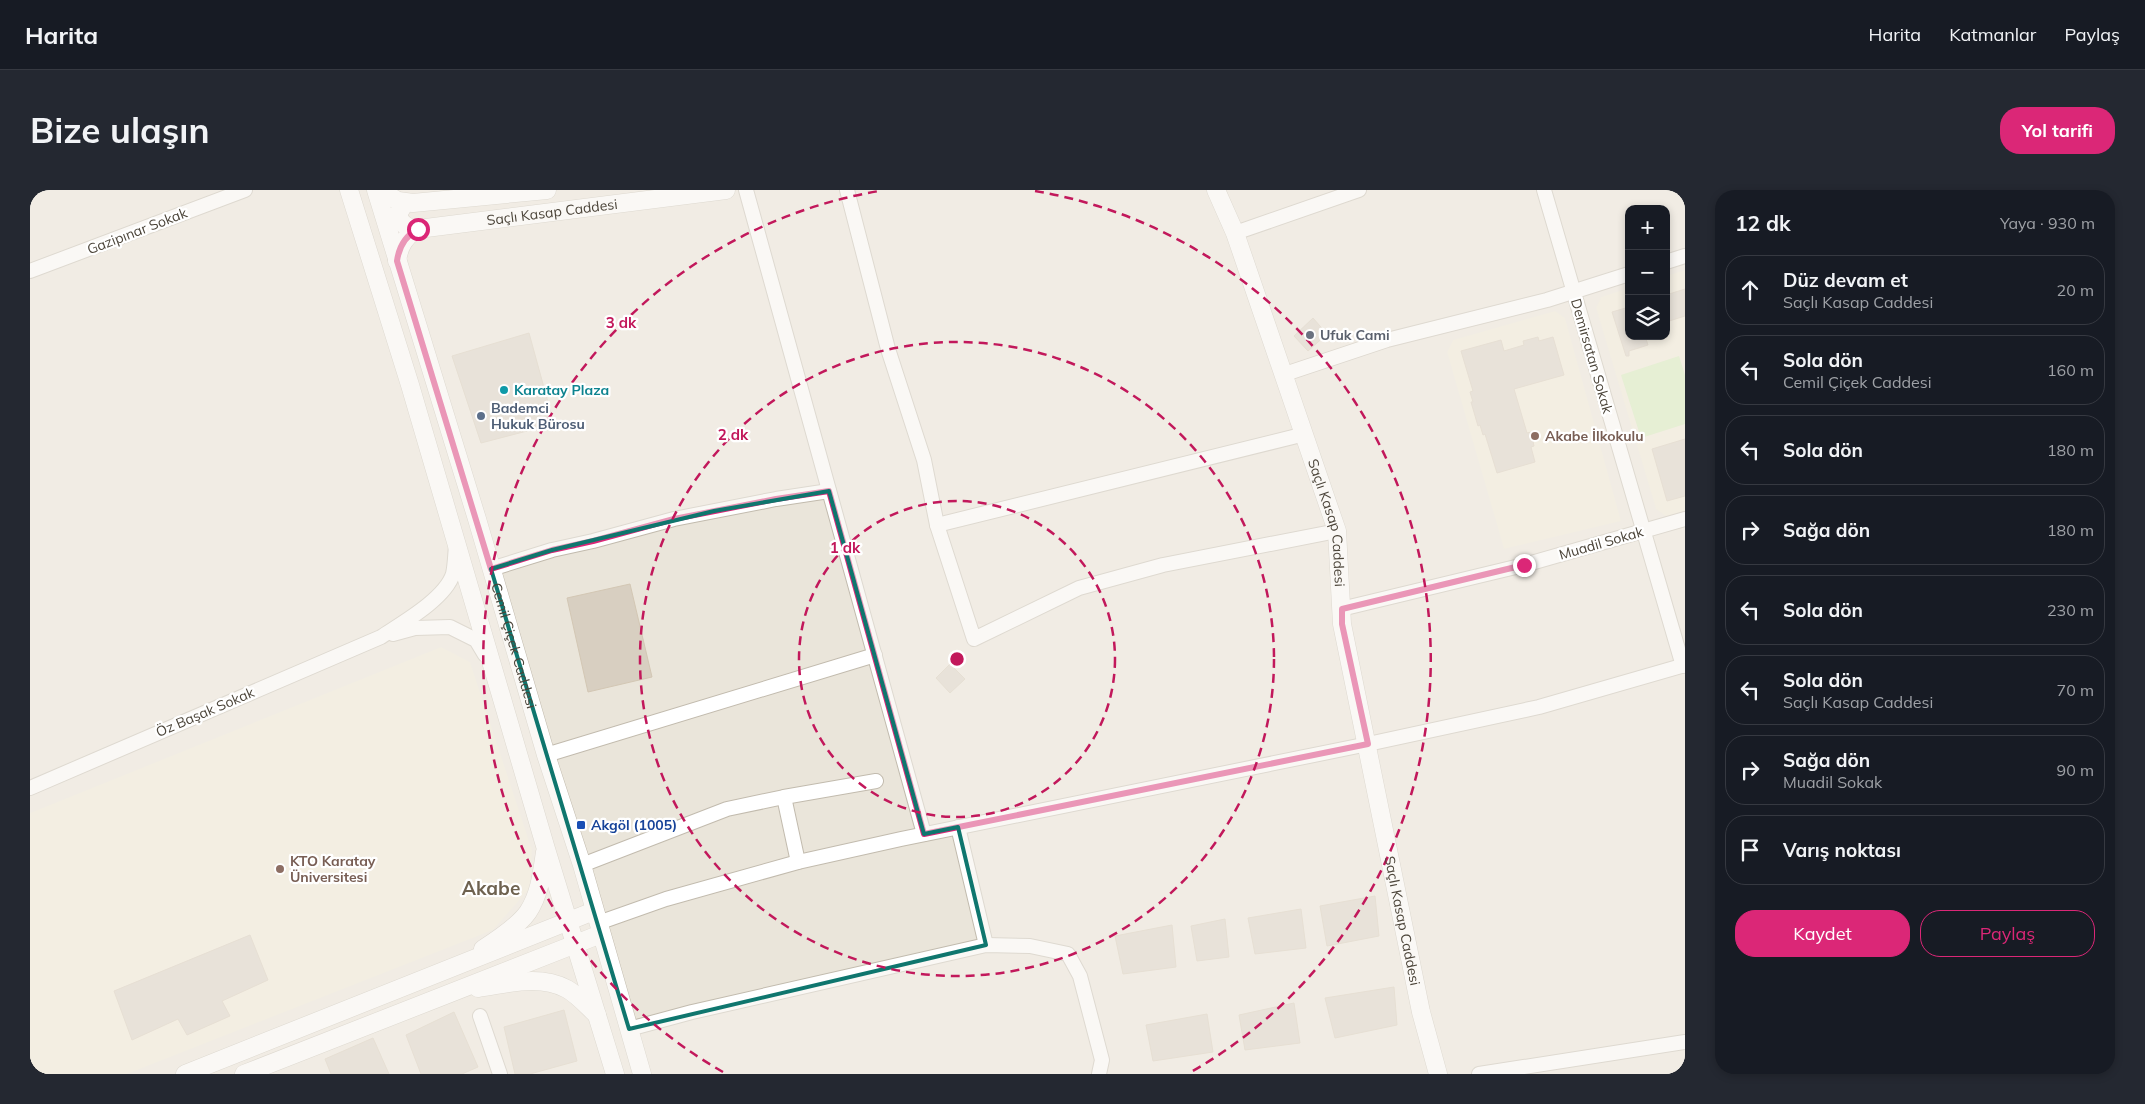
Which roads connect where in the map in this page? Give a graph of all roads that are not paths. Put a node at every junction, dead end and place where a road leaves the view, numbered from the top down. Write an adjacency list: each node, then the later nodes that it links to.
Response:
1 (245, 190): 17 (street, Gazipınar Sokak)
2 (349, 190): 27 (street, Cemil Çiçek Caddesi)
3 (377, 190): 11 (street); 15 (street, Cemil Çiçek Caddesi)
4 (547, 190): 11 (street, Saçlı Kasap Caddesi)
5 (726, 190): 12 (street, Saçlı Kasap Caddesi)
6 (746, 190): 22 (street)
7 (847, 190): 24 (street)
8 (1216, 190): 13 (street, Saçlı Kasap Caddesi)
9 (1359, 190): 13 (street)
10 (1544, 190): 19 (street, Demirsatan Sokak)
11 (405, 203): 12 (street)
12 (418, 229): 15 (street)
13 (1235, 233): 20 (street, Saçlı Kasap Caddesi)
14 (1685, 256): 16 (street)
15 (397, 261): 28 (street, Cemil Çiçek Caddesi)
16 (1670, 261)
17 (30, 271)
18 (1625, 275): 19 (street)
19 (1574, 291): 20 (street); 26 (street, Demirsatan Sokak)
20 (1285, 374): 21 (street, Saçlı Kasap Caddesi)
21 (1305, 434): 24 (street); 25 (street, Saçlı Kasap Caddesi)
22 (829, 491): 28 (street); 31 (street)
23 (1685, 519): 26 (street, Muadil Sokak)
24 (937, 525): 25 (street)
25 (1337, 531): 29 (street, Saçlı Kasap Caddesi)
26 (1642, 531): 29 (street, Muadil Sokak); 32 (street, Demirsatan Sokak)
27 (456, 542): 30 (street); 33 (street, Cemil Çiçek Caddesi)
28 (491, 569): 35 (street, Cemil Çiçek Caddesi)
29 (1342, 609): 34 (street, Saçlı Kasap Caddesi)
30 (380, 637): 33 (street); 37 (street, Öz Başak Sokak)
31 (874, 655): 35 (street); 40 (street)
32 (1684, 666): 34 (street)
33 (496, 674): 41 (street, Cemil Çiçek Caddesi)
34 (1368, 744): 39 (street); 60 (street, Saçlı Kasap Caddesi)
35 (546, 755): 43 (street, Cemil Çiçek Caddesi)
36 (876, 781): 38 (street)
37 (30, 788)
38 (784, 797): 42 (street); 43 (street)
39 (958, 827): 40 (street); 47 (street)
40 (924, 834): 42 (street)
41 (546, 849): 45 (street, Cemil Çiçek Caddesi); 48 (street)
42 (798, 862): 44 (street)
43 (582, 865): 44 (street, Cemil Çiçek Caddesi)
44 (598, 922): 45 (street); 46 (street); 52 (street, Cemil Çiçek Caddesi)
45 (568, 923): 46 (street, Cemil Çiçek Caddesi); 48 (street)
46 (575, 942): 49 (street); 50 (street, Cemil Çiçek Caddesi)
47 (986, 945): 52 (street); 59 (street)
48 (455, 968): 54 (street)
49 (448, 993): 50 (street); 55 (street)
50 (597, 1015): 57 (street, Cemil Çiçek Caddesi)
51 (480, 1016): 56 (street)
52 (629, 1029): 58 (street, Cemil Çiçek Caddesi)
53 (1685, 1042): 61 (street)
54 (185, 1074)
55 (244, 1074)
56 (500, 1074)
57 (615, 1074)
58 (642, 1074)
59 (1099, 1074)
60 (1438, 1074)
61 (1479, 1074)

